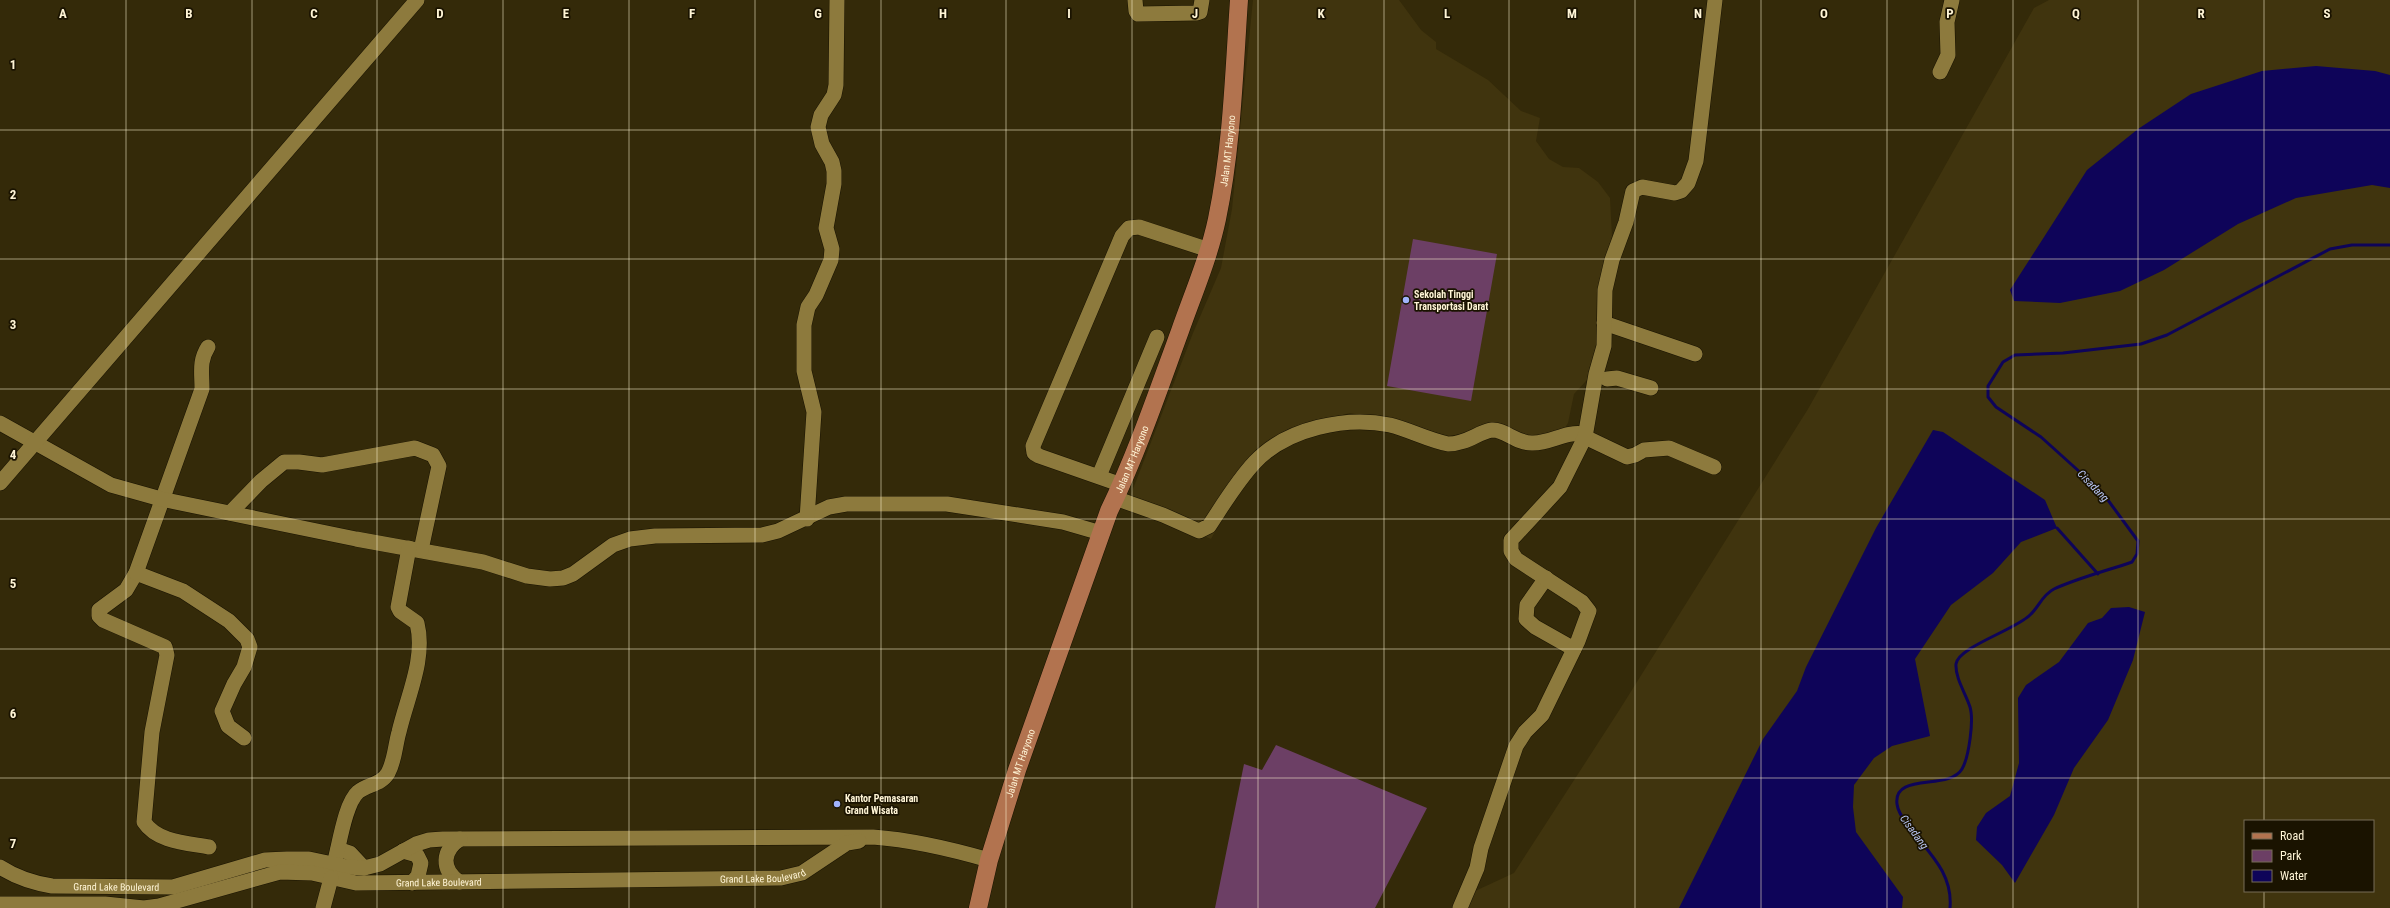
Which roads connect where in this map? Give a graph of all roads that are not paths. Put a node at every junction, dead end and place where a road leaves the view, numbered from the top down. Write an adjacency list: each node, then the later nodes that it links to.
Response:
1 (416, 0): 18 (street)
2 (837, 0): 25 (street)
3 (1135, 0): 4 (street)
4 (1202, 0)
5 (1239, 0): 9 (main road, Jalan MT Haryono)
6 (1715, 0): 10 (street)
7 (1952, 0): 8 (street)
8 (1940, 72)
9 (1209, 250): 20 (street); 22 (main road, Jalan MT Haryono)
10 (1604, 323): 13 (street); 14 (street)
11 (1156, 337): 20 (street)
12 (208, 347): 23 (street)
13 (1695, 354)
14 (1602, 382): 15 (street); 17 (street)
15 (1651, 388)
16 (0, 423): 18 (street)
17 (1585, 435): 19 (street); 22 (street); 29 (street)
18 (36, 442): 21 (street); 23 (street)
19 (1714, 468)
20 (1099, 476): 22 (street)
21 (0, 483)
22 (1119, 492): 26 (main road, Jalan MT Haryono)
23 (161, 499): 24 (street); 28 (street)
24 (230, 513): 27 (street); 27 (street)
25 (807, 519): 26 (street); 27 (street)
26 (1102, 533): 37 (main road, Jalan MT Haryono)
27 (415, 549): 35 (street)
28 (136, 574): 31 (street); 34 (street)
29 (1546, 578): 30 (street); 30 (street)
30 (1574, 649): 46 (street)
31 (244, 738)
32 (874, 838): 33 (street, Grand Lake Boulevard); 37 (street, Grand Lake Boulevard); 41 (street, Grand Lake Boulevard)
33 (460, 839): 36 (street, Grand Lake Boulevard); 41 (street)
34 (209, 847)
35 (338, 849): 39 (street); 40 (street)
36 (403, 851): 39 (street, Grand Lake Boulevard); 42 (street)
37 (990, 860): 45 (main road, Jalan MT Haryono)
38 (0, 867): 40 (street, Grand Lake Boulevard)
39 (364, 868): 40 (street, Grand Lake Boulevard)
40 (333, 871): 42 (street, Grand Lake Boulevard); 43 (street, Grand Lake Boulevard); 44 (street)
41 (459, 882): 42 (street, Grand Lake Boulevard)
42 (412, 883)
43 (0, 904)
44 (323, 908)
45 (978, 908)
46 (1460, 908)

